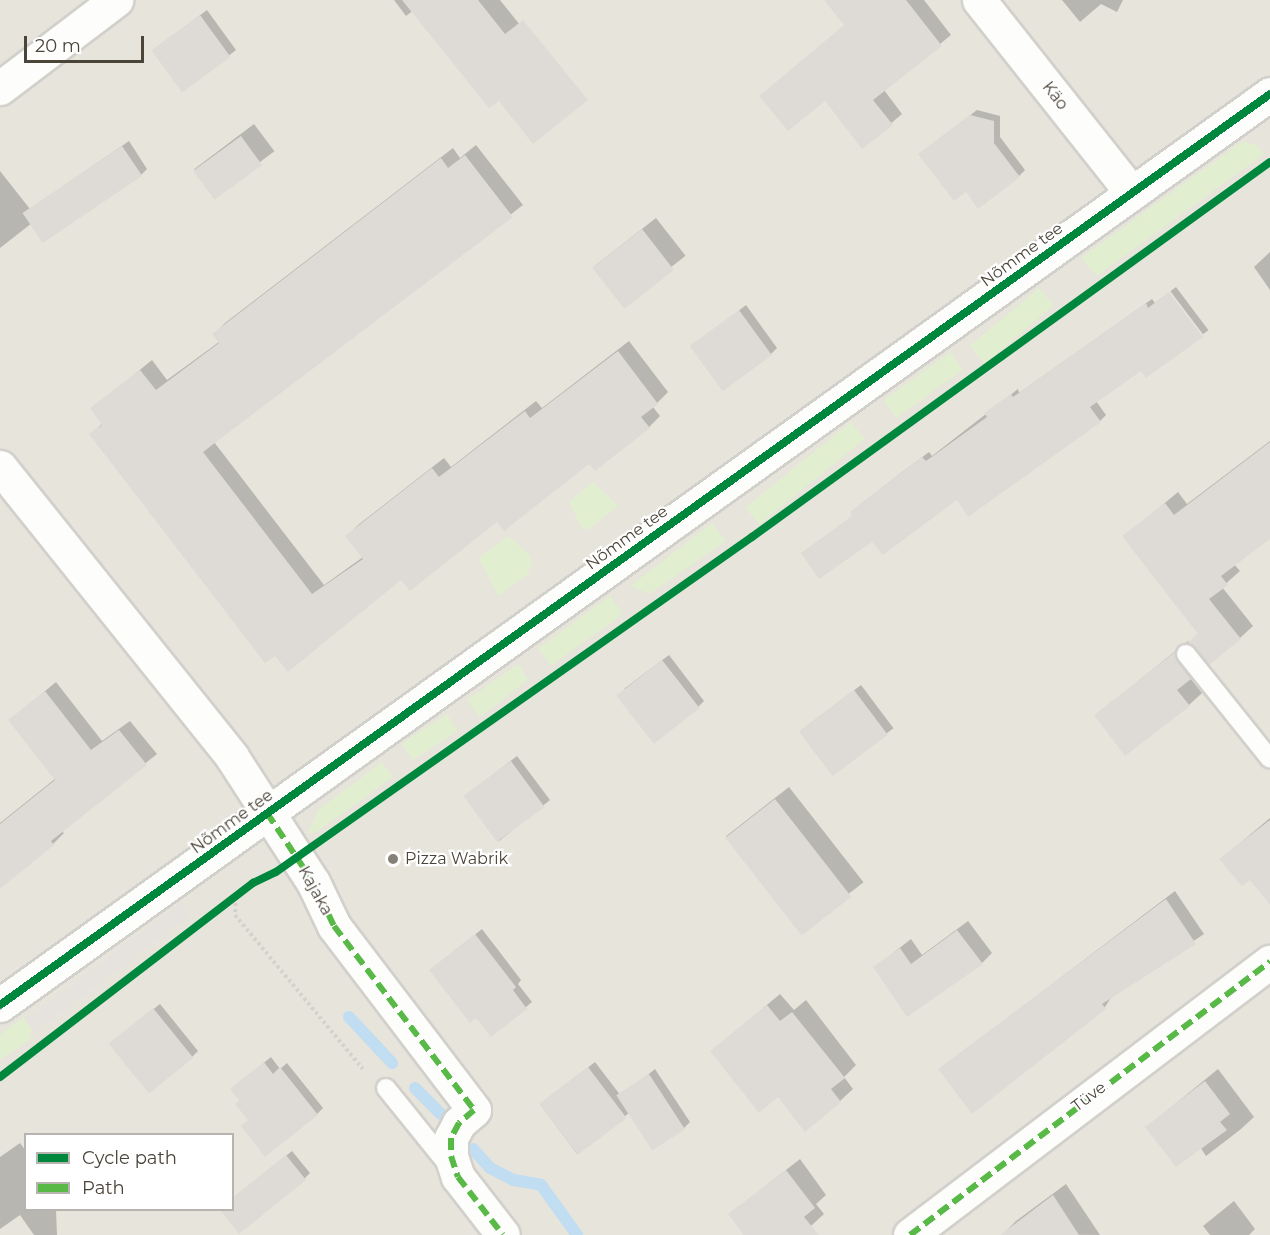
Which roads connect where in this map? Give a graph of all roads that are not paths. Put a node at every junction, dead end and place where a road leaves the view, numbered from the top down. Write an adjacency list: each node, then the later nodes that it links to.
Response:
1 (116, 0): 3 (street)
2 (979, 0): 5 (street, Käo)
3 (0, 88)
4 (1270, 94): 5 (street, Nõmme tee)
5 (1132, 193): 9 (street, Nõmme tee)
6 (0, 467): 9 (street, Kajaka)
7 (1186, 654): 8 (lane)
8 (1270, 759)
9 (267, 813): 11 (street, Nõmme tee); 13 (street, Kajaka)
10 (1270, 962): 15 (street, Tüve)
11 (0, 1005)
12 (386, 1088): 13 (lane)
13 (458, 1177): 14 (street, Kajaka)
14 (503, 1235)
15 (910, 1235)

